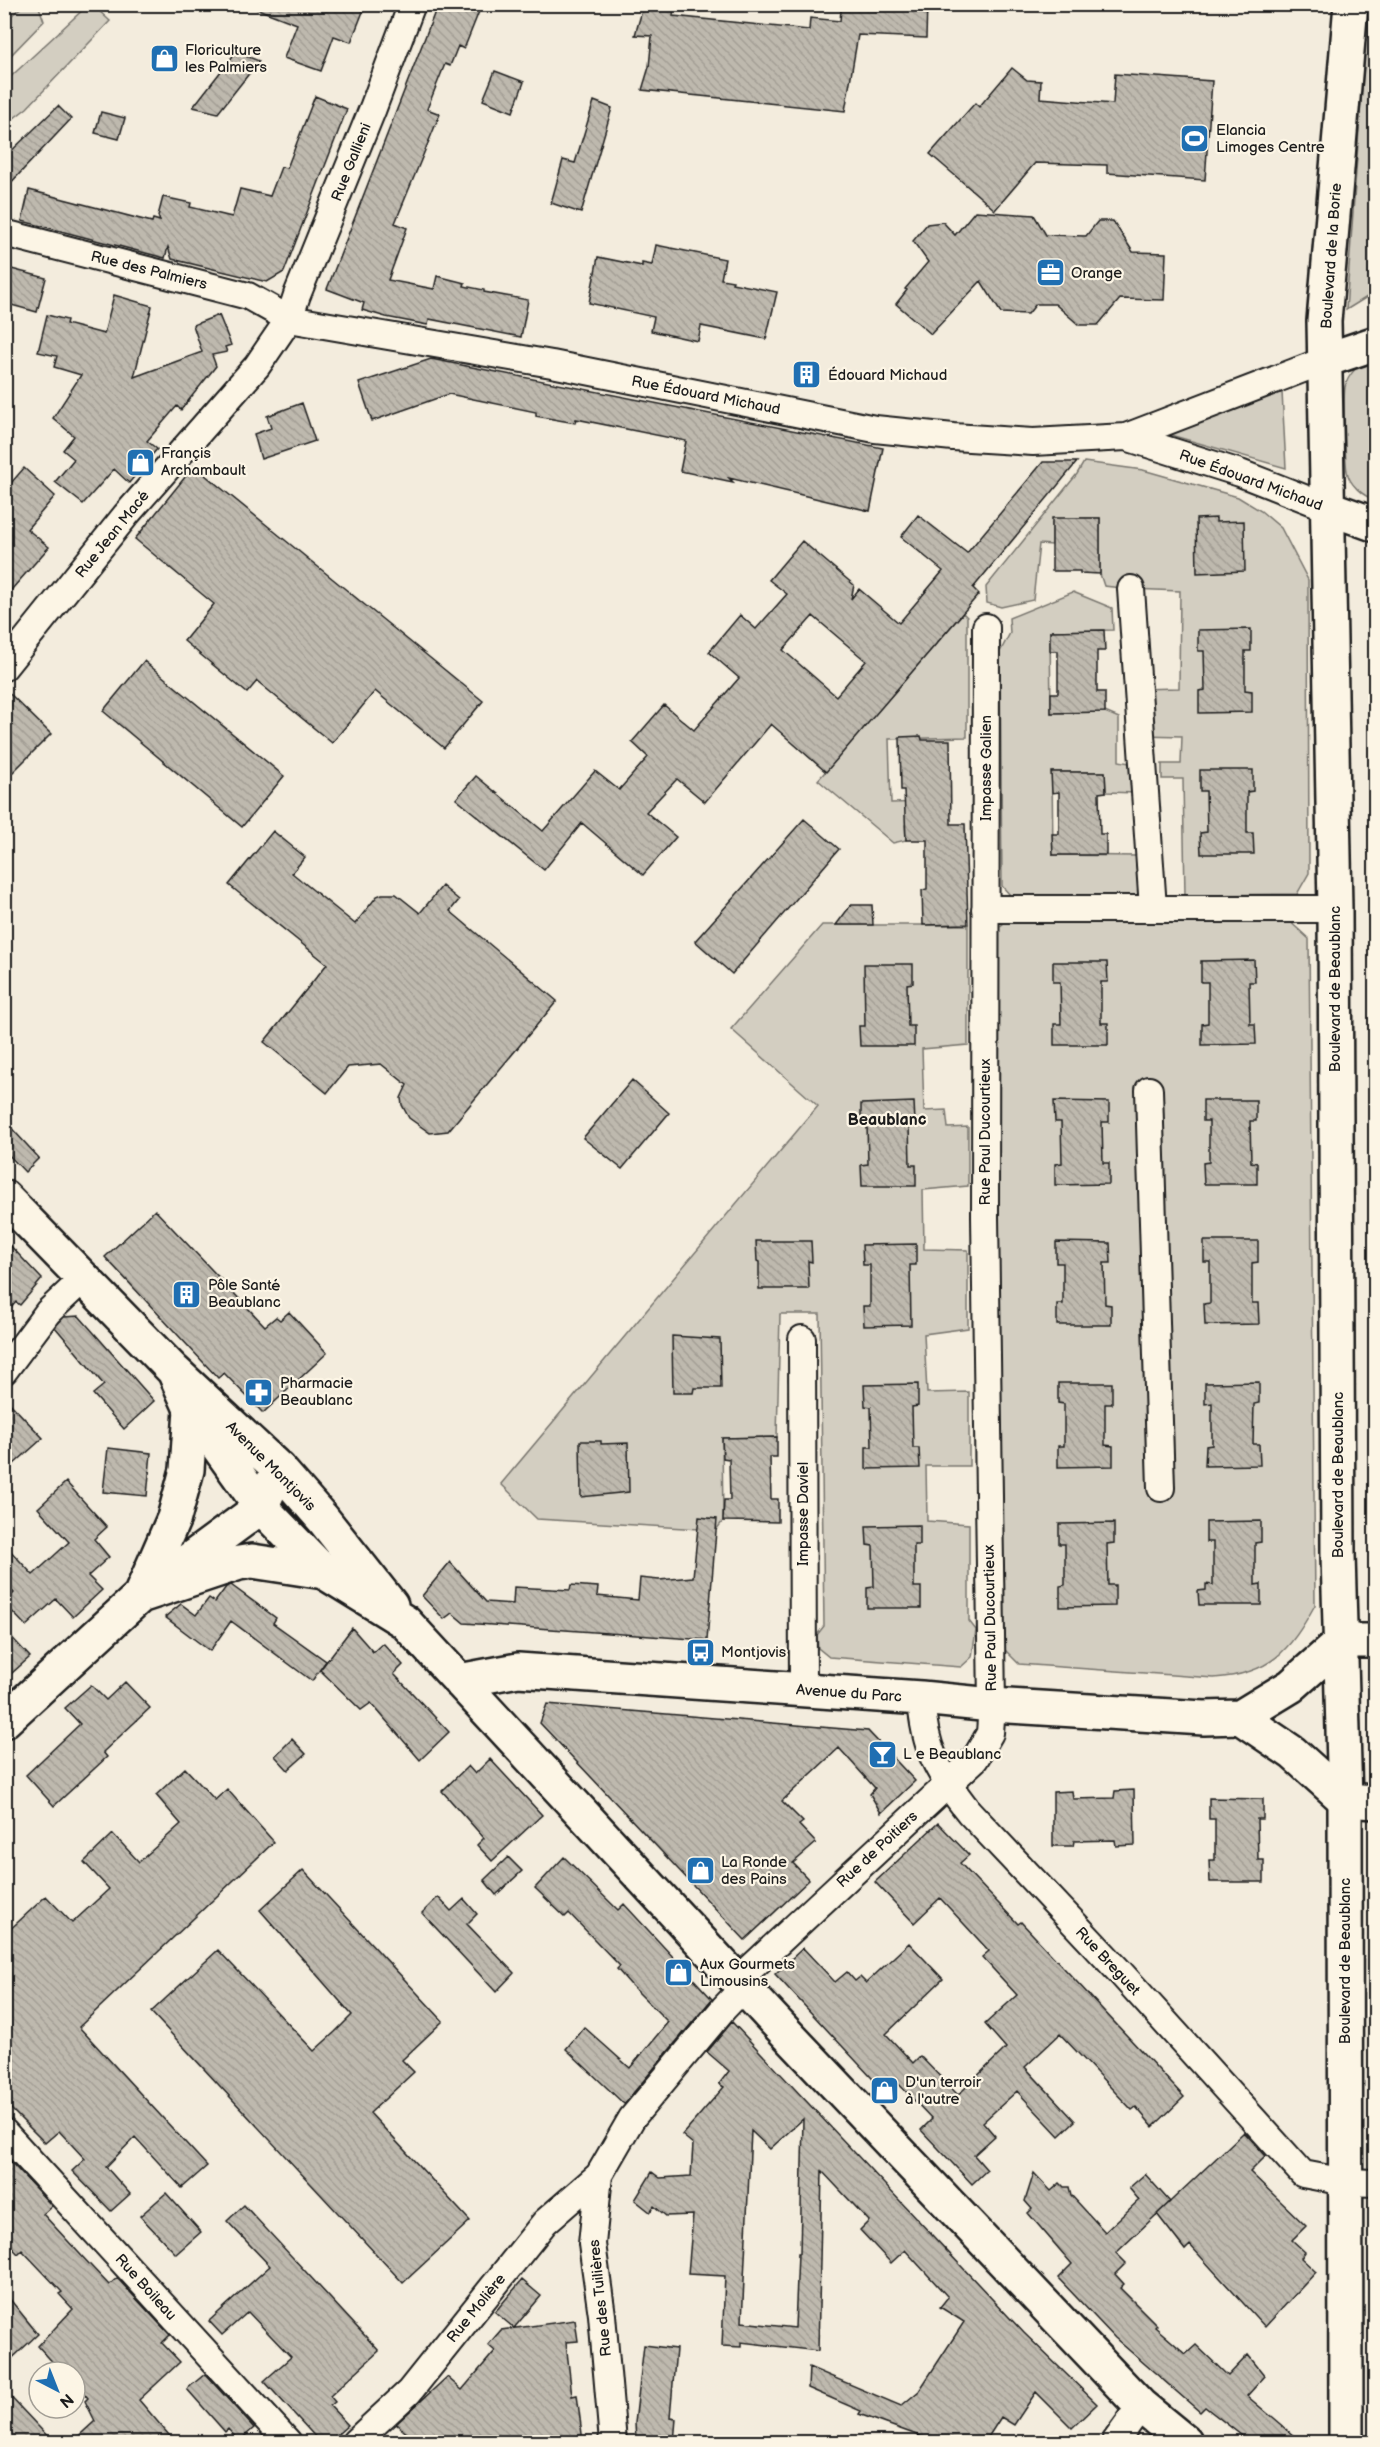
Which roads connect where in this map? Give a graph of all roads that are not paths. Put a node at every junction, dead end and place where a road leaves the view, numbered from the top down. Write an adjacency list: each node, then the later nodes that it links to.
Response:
1 (412, 4): 4 (street, Rue Gallieni)
2 (1351, 4): 6 (main road, Boulevard de la Borie)
3 (4, 233): 4 (street, Rue des Palmiers)
4 (289, 319): 7 (street, Rue Édouard Michaud); 12 (street, Rue Jean Macé)
5 (1376, 343): 6 (main road)
6 (1326, 360): 7 (street, Rue Édouard Michaud); 8 (main road, Boulevard de la Borie)
7 (1126, 437): 8 (street, Rue Édouard Michaud)
8 (1329, 508): 9 (main road, Rue Édouard Michaud); 15 (main road, Boulevard de Beaublanc)
9 (1376, 525)
10 (1131, 589): 13 (street)
11 (986, 627): 14 (street, Impasse Galien)
12 (4, 666)
13 (1153, 908): 14 (street); 15 (street)
14 (985, 909): 34 (street, Rue Paul Ducourtieux)
15 (1335, 909): 29 (main road, Boulevard de Beaublanc)
16 (1149, 1090): 24 (street)
17 (4, 1197): 18 (main road, Avenue Montjovis)
18 (83, 1279): 20 (street); 21 (main road, Avenue Montjovis)
19 (802, 1338): 32 (street, Impasse Daviel)
20 (4, 1371)
21 (174, 1371): 22 (main road, Avenue Montjovis); 23 (main road, Avenue Montjovis)
22 (191, 1409): 25 (main road, Avenue Montjovis); 27 (main road)
23 (279, 1469): 25 (main road); 28 (main road, Avenue Montjovis)
24 (1161, 1488)
25 (253, 1497): 26 (main road, Avenue Montjovis); 27 (main road)
26 (324, 1572): 27 (main road); 28 (main road)
27 (140, 1596): 36 (main road)
28 (405, 1622): 31 (main road)
29 (1342, 1641): 30 (main road); 35 (main road, Avenue du Parc); 38 (main road, Boulevard de Beaublanc)
30 (1376, 1641)
31 (459, 1681): 32 (main road, Avenue du Parc); 39 (main road)
32 (803, 1690): 33 (main road, Avenue du Parc)
33 (921, 1698): 34 (main road, Avenue du Parc); 37 (street, Rue Breguet)
34 (992, 1705): 35 (main road, Avenue du Parc); 37 (street, Rue de Poitiers)
35 (1240, 1717): 38 (main road)
36 (4, 1721)
37 (947, 1784): 39 (street, Rue de Poitiers); 42 (street, Rue Breguet)
38 (1360, 1801): 42 (main road, Boulevard de Beaublanc)
39 (741, 1984): 41 (street, Rue des Tuilières); 43 (main road)
40 (4, 2132): 44 (street, Rue Boileau)
41 (599, 2175): 45 (street, Rue Molière); 46 (street, Rue des Tuilières)
42 (1360, 2182): 49 (main road, Boulevard de Beaublanc)
43 (1141, 2406): 47 (street); 48 (main road)
44 (288, 2442)
45 (355, 2442)
46 (613, 2442)
47 (1115, 2442)
48 (1185, 2442)
49 (1346, 2442)

